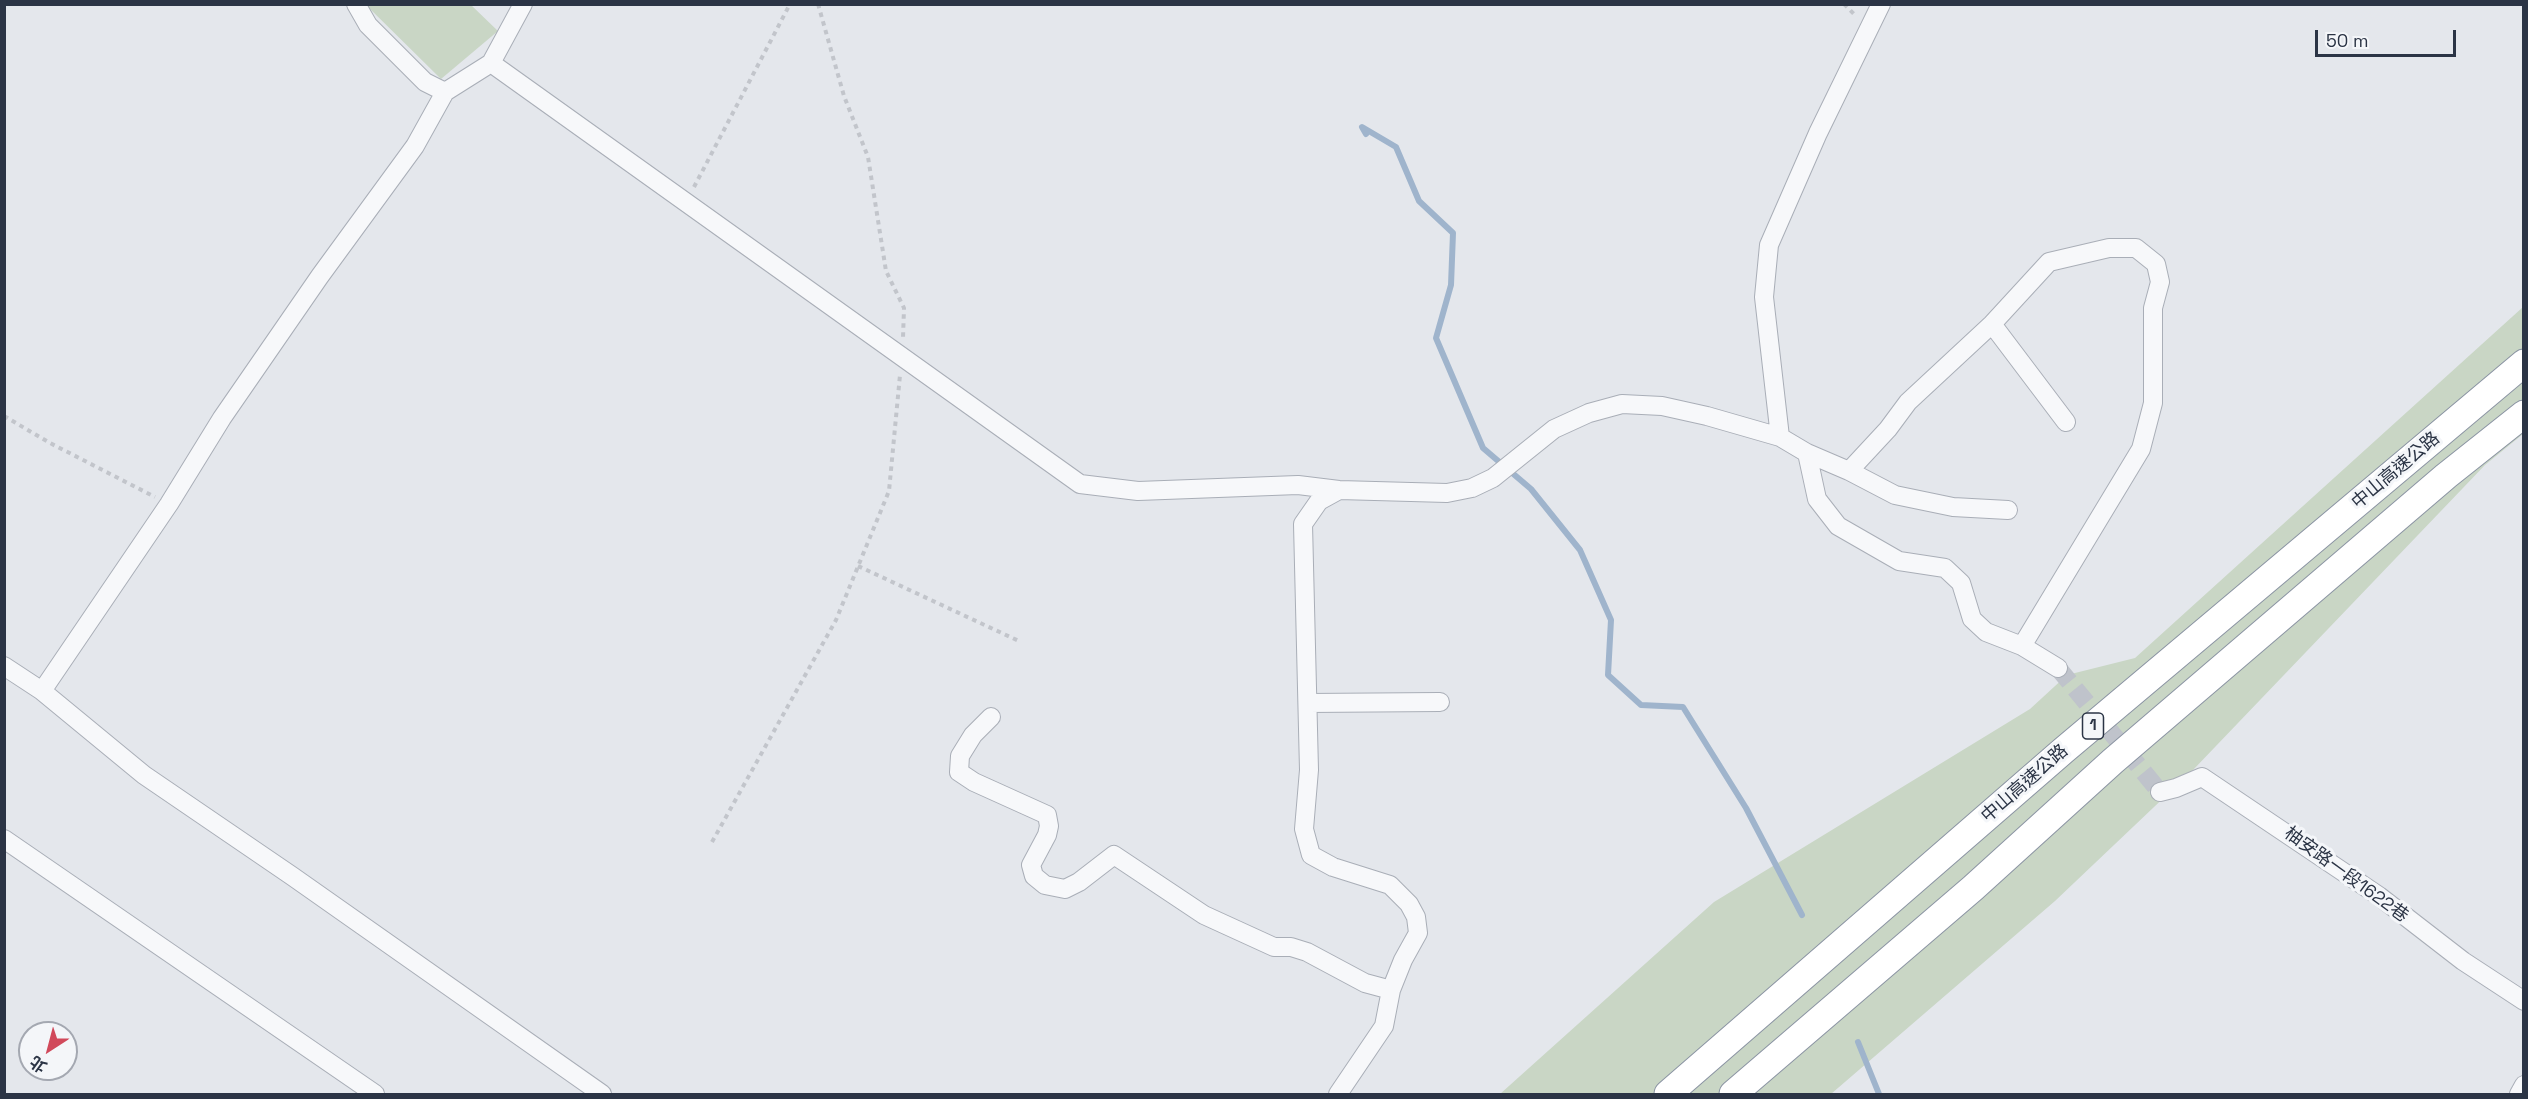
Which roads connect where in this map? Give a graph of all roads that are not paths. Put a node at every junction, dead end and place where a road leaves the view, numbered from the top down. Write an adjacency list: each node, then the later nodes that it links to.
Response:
1 (356, 4): 5 (lane)
2 (523, 4): 4 (lane)
3 (1881, 4): 10 (lane)
4 (491, 63): 5 (lane); 13 (lane)
5 (445, 92): 18 (lane)
6 (1992, 324): 9 (lane); 12 (lane); 15 (lane)
7 (2523, 363): 30 (highway, 中山高速公路 / 1)
8 (2523, 414): 31 (highway, 中山高速公路 / 1)
9 (2066, 422)
10 (1780, 437): 11 (lane); 13 (lane)
11 (1807, 453): 12 (lane); 15 (lane)
12 (1849, 471): 14 (lane)
13 (1340, 490): 20 (lane)
14 (2008, 510)
15 (2022, 646): 17 (lane)
16 (4, 666): 18 (lane)
17 (2058, 668)
18 (42, 691): 28 (lane)
19 (1440, 702): 20 (lane)
20 (1308, 703): 24 (lane)
21 (992, 717): 24 (lane)
22 (2160, 792): 25 (lane, 柚安路一段1622巷)
23 (4, 839): 27 (lane)
24 (1391, 990): 29 (lane)
25 (2523, 1001)
26 (2523, 1085): 32 (lane)
27 (375, 1095)
28 (602, 1095)
29 (1338, 1095)
30 (1668, 1095)
31 (1733, 1095)
32 (2518, 1095)

